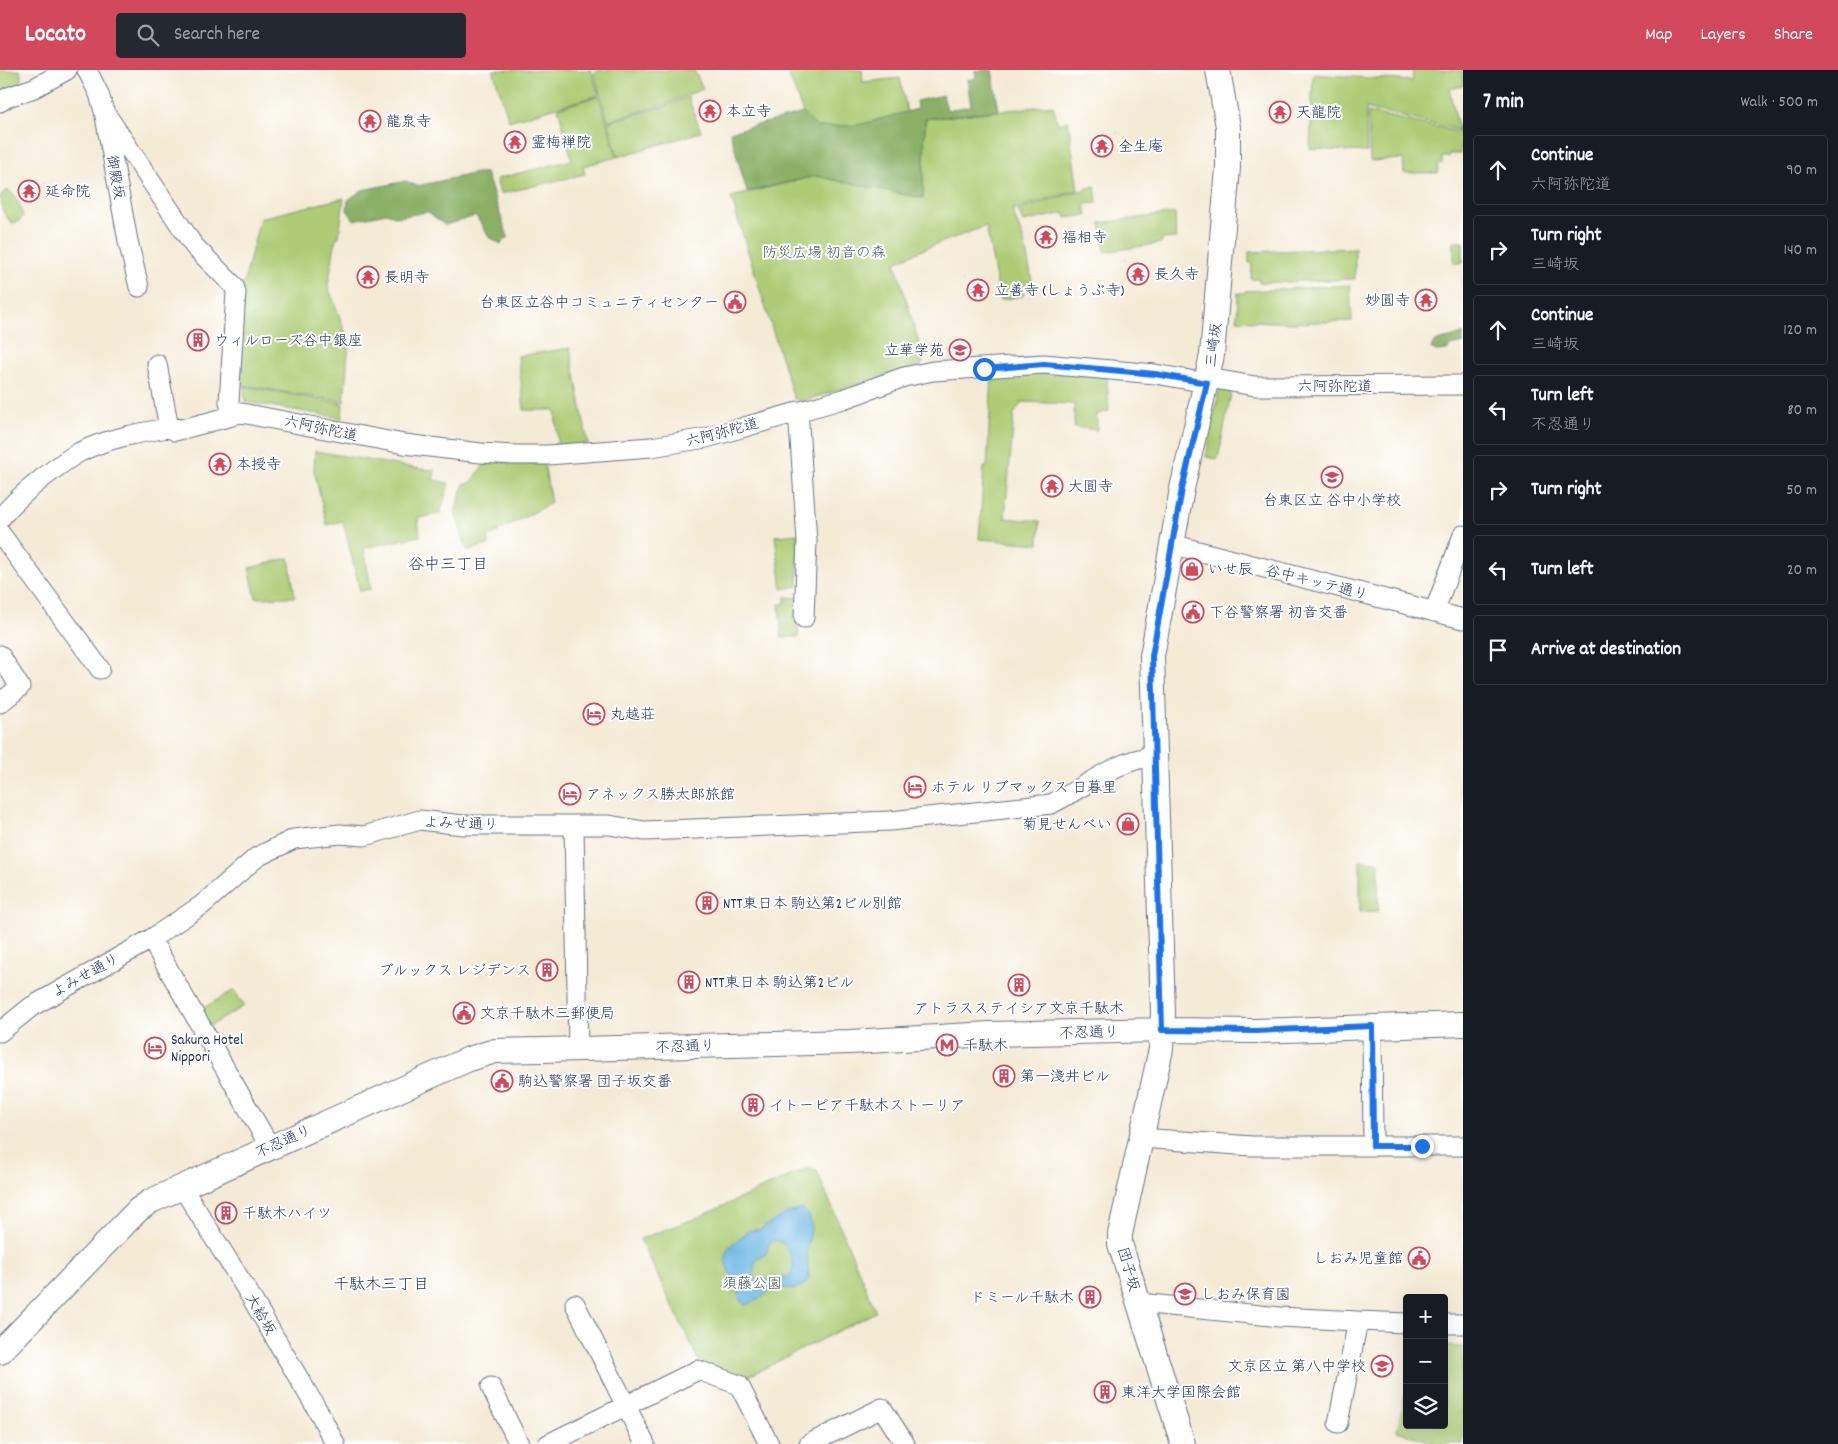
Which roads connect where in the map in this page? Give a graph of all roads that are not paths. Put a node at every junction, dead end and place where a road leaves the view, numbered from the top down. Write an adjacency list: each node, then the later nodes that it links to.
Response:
1 (67, 70): 4 (street)
2 (86, 70): 5 (street, 御殿坂)
3 (1218, 70): 8 (main road, 三崎坂)
4 (0, 102)
5 (104, 111): 6 (street, 御殿坂); 11 (street)
6 (139, 287)
7 (157, 364): 12 (street)
8 (1208, 381): 9 (street, 六阿弥陀道); 10 (street, 六阿弥陀道); 16 (main road, 三崎坂)
9 (1463, 385)
10 (798, 411): 11 (street, 六阿弥陀道); 18 (street)
11 (232, 413): 12 (street)
12 (172, 429): 13 (street)
13 (0, 519)
14 (0, 533): 21 (street)
15 (1463, 535): 17 (street)
16 (1171, 544): 17 (street, 谷中キッテ通り); 23 (main road, 三崎坂)
17 (1434, 612): 19 (street, 谷中キッテ通り)
18 (804, 618)
19 (1463, 619)
20 (0, 655): 22 (street)
21 (100, 669)
22 (0, 703)
23 (1154, 746): 24 (street, よみせ通り); 28 (main road, 三崎坂)
24 (574, 824): 25 (street, よみせ通り); 30 (street)
25 (151, 939): 29 (street, よみせ通り); 34 (street)
26 (1463, 1024): 27 (main road, 不忍通り)
27 (1372, 1026): 28 (main road, 不忍通り); 32 (street)
28 (1162, 1030): 30 (main road, 不忍通り); 31 (main road, 団子坂)
29 (0, 1032)
30 (578, 1048): 34 (main road, 不忍通り)
31 (1141, 1138): 32 (street); 36 (main road, 団子坂)
32 (1373, 1146): 33 (street)
33 (1463, 1146)
34 (270, 1147): 35 (main road, 不忍通り)
35 (182, 1187): 42 (main road, 不忍通り); 46 (street, 大給坂)
36 (1138, 1303): 38 (street); 53 (main road, 団子坂)
37 (575, 1304): 44 (street)
38 (1358, 1321): 39 (street); 45 (street)
39 (1403, 1323)
40 (1448, 1324): 41 (street)
41 (1463, 1324)
42 (0, 1352)
43 (490, 1387): 47 (street)
44 (625, 1405): 48 (street); 49 (street); 50 (street)
45 (1338, 1423)
46 (335, 1444)
47 (519, 1444)
48 (548, 1444)
49 (645, 1444)
50 (769, 1444)
51 (809, 1444): 52 (street)
52 (904, 1444)
53 (1184, 1444)

